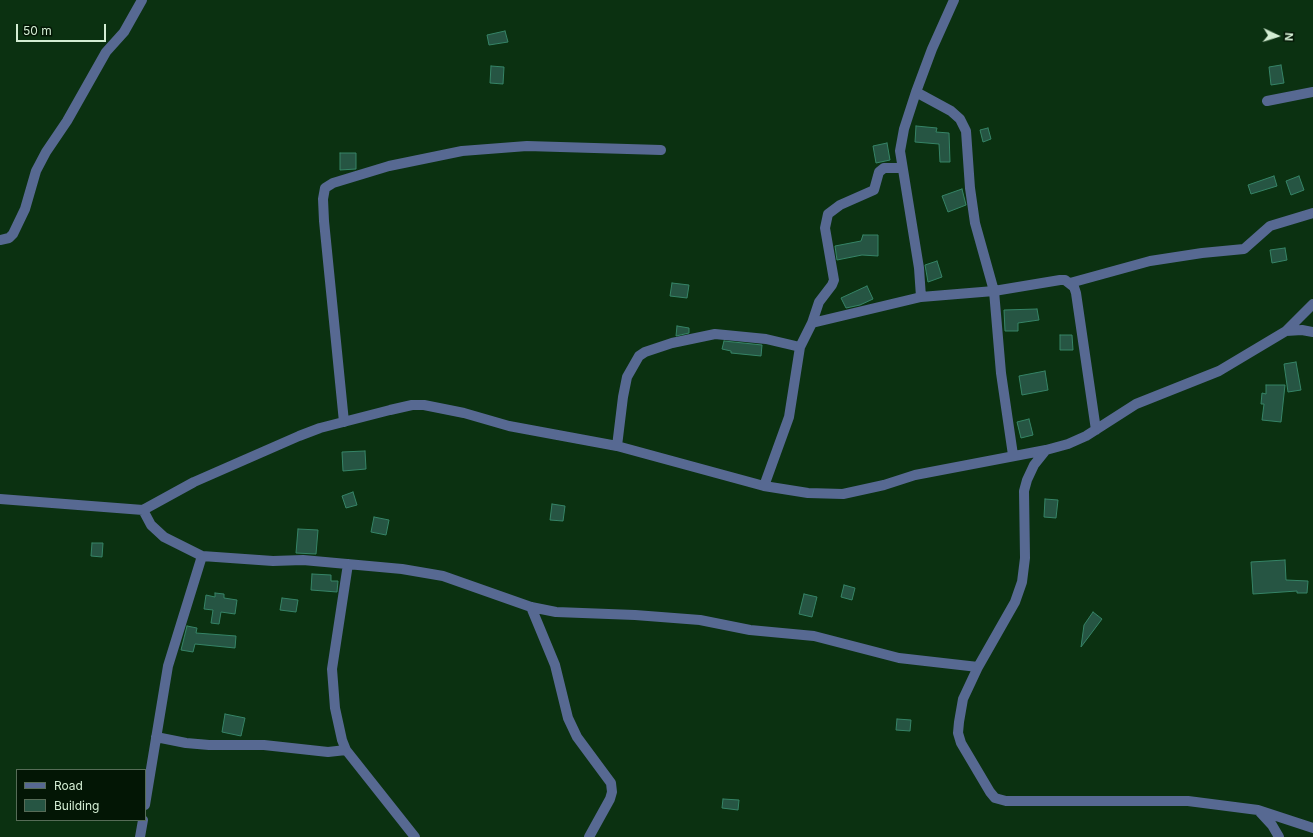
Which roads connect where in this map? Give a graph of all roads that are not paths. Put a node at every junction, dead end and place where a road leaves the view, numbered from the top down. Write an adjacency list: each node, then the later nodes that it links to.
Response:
1 (142, 0): 9 (street)
2 (954, 0): 3 (street)
3 (916, 92): 7 (street); 11 (street)
4 (1313, 92): 5 (street)
5 (1267, 101)
6 (661, 150): 18 (street)
7 (901, 168): 12 (street); 14 (street)
8 (1313, 213): 10 (street)
9 (0, 240)
10 (1070, 283): 11 (street); 19 (street)
11 (994, 291): 12 (street); 22 (street)
12 (921, 297): 14 (street)
13 (1313, 304): 15 (street)
14 (812, 323): 17 (street)
15 (1286, 331): 16 (street); 19 (street)
16 (1313, 332)
17 (800, 347): 20 (street); 23 (street)
18 (344, 422): 20 (street); 25 (street)
19 (1096, 430): 21 (street)
20 (617, 446): 23 (street)
21 (1046, 450): 22 (street); 29 (street)
22 (1013, 456): 23 (street)
23 (764, 486)
24 (0, 499): 25 (street)
25 (143, 510): 26 (street)
26 (202, 556): 27 (street); 30 (street)
27 (348, 564): 28 (street); 31 (street)
28 (531, 607): 29 (street); 38 (street)
29 (978, 667): 33 (street)
30 (156, 737): 31 (street); 32 (street)
31 (346, 750): 37 (street)
32 (146, 799)
33 (1258, 810): 35 (street); 39 (street)
34 (142, 821): 36 (street)
35 (1313, 828)
36 (140, 837)
37 (415, 837)
38 (589, 837)
39 (1279, 837)

